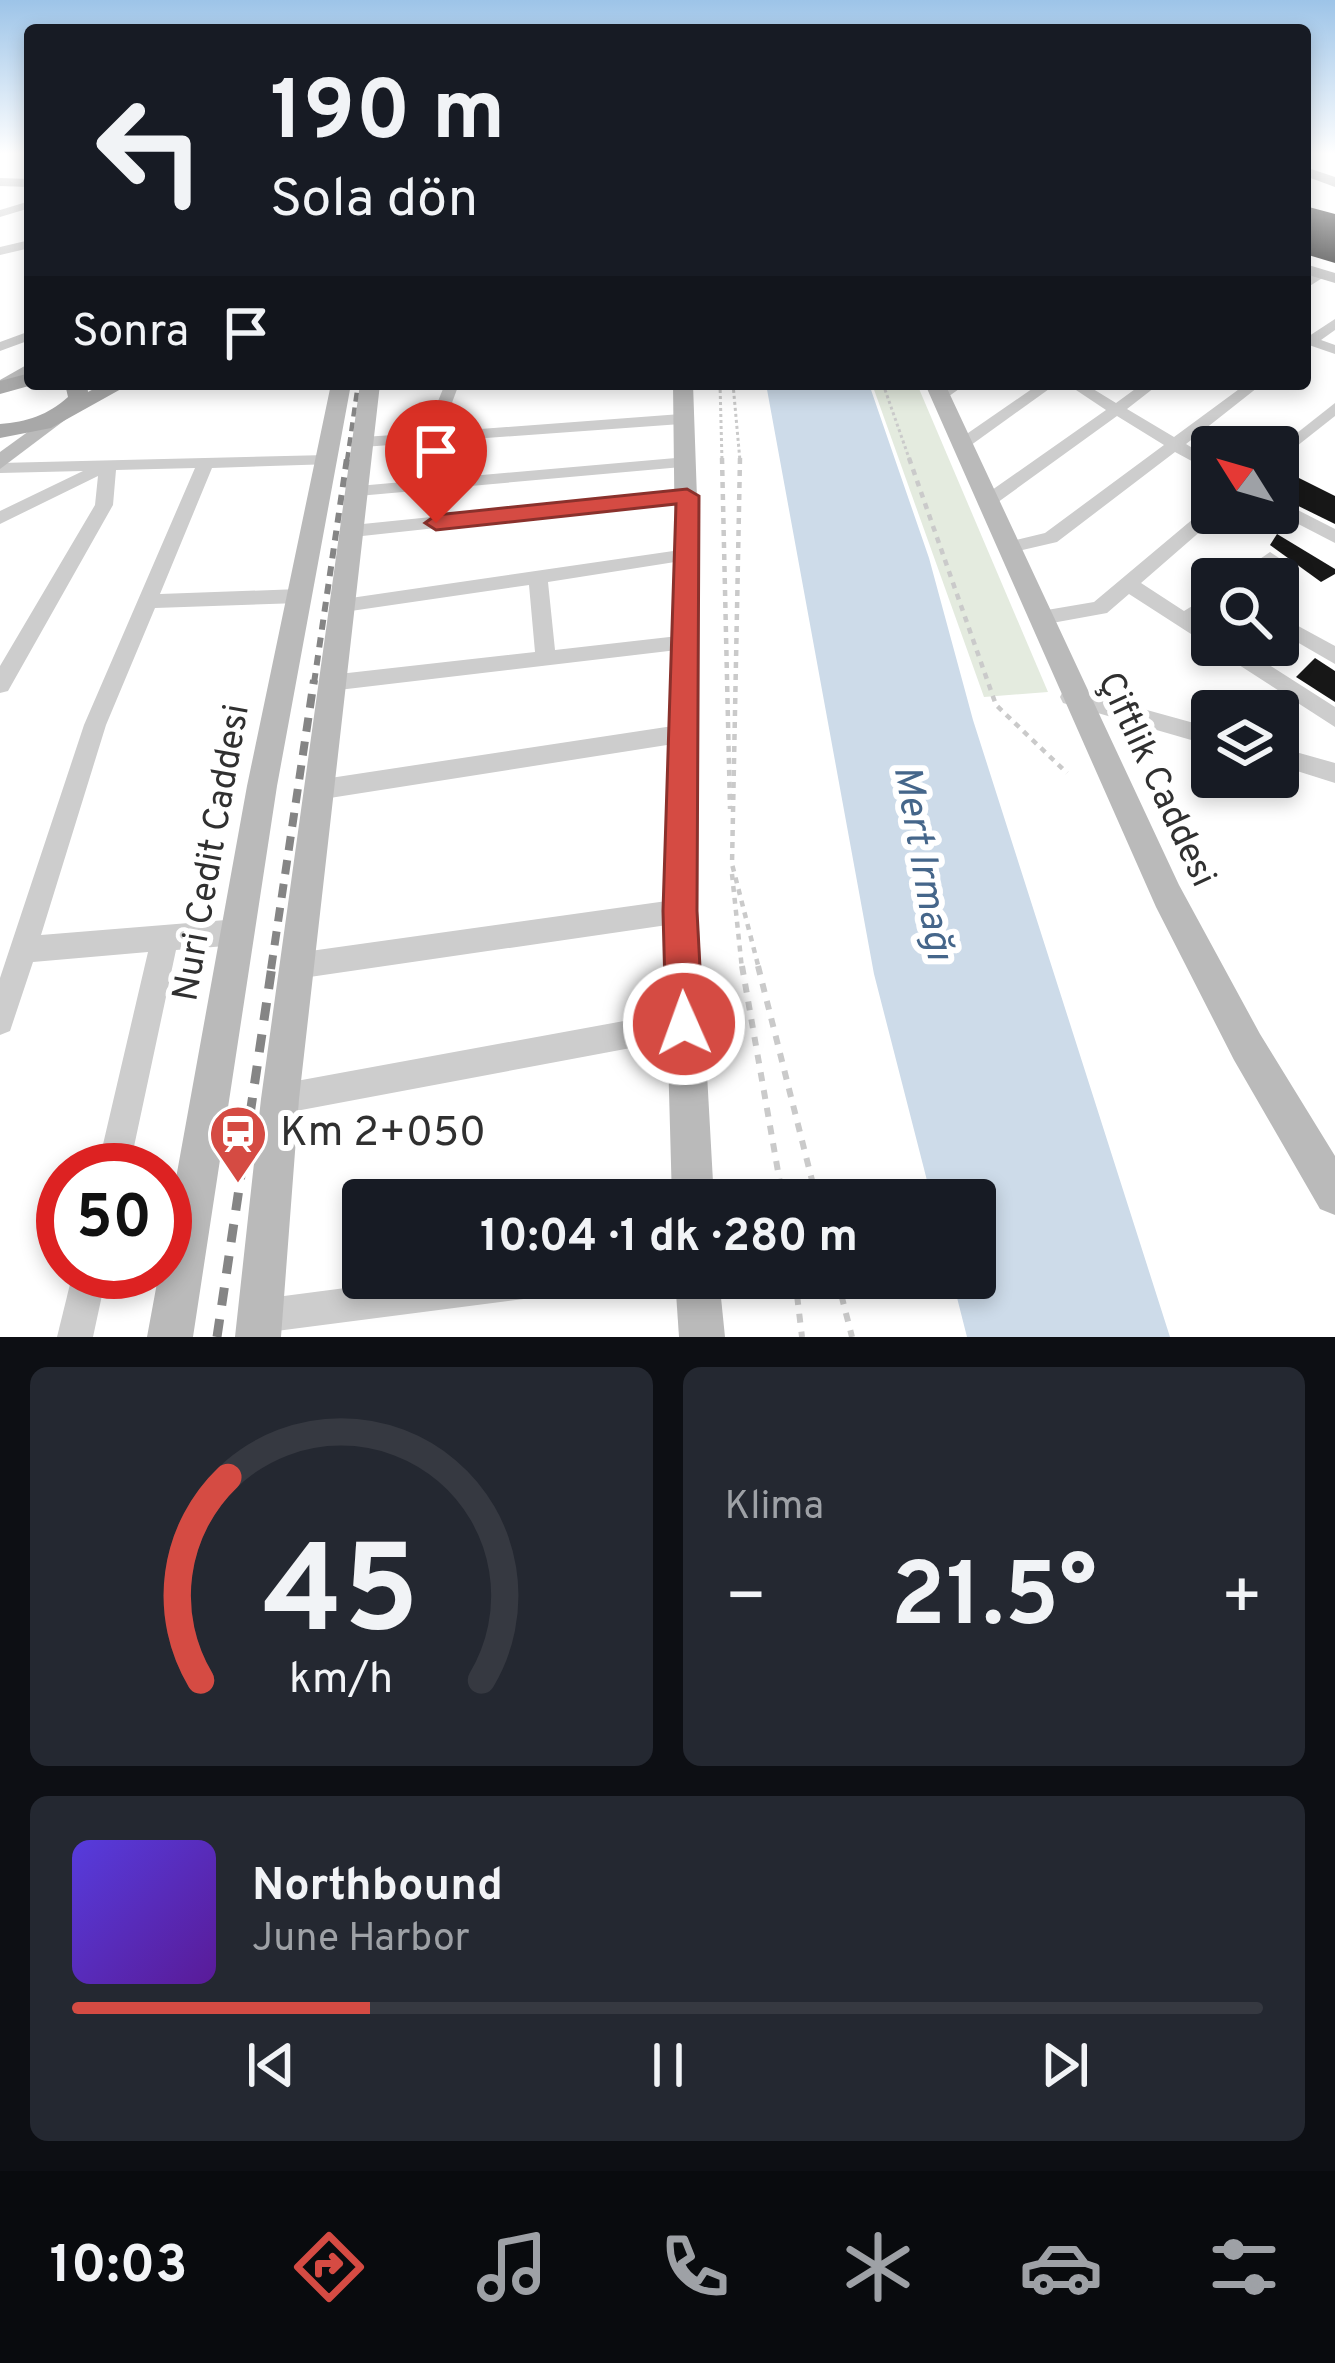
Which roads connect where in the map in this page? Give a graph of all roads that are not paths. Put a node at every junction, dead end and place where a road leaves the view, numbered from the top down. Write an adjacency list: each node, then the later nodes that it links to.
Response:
1 (1335, 323): 2 (street)
2 (1311, 342)
3 (77, 390): 15 (main road)
4 (108, 390): 15 (main road)
5 (340, 390): 25 (main road, Nuri Cedit Caddesi)
6 (369, 390): 21 (main road)
7 (450, 390): 19 (street)
8 (682, 390): 17 (main road)
9 (946, 390): 23 (main road, Çiftlik Caddesi)
10 (1040, 390): 23 (street)
11 (1085, 390): 14 (street)
12 (1144, 390): 14 (street)
13 (1247, 390): 22 (street)
14 (1118, 409): 22 (street); 32 (street)
15 (58, 416): 18 (main road); 28 (main road)
16 (1331, 417): 20 (street)
17 (681, 419): 19 (street); 26 (main road)
18 (0, 431)
19 (431, 437): 21 (street)
20 (1299, 441)
21 (363, 442): 30 (main road)
22 (1176, 444): 24 (street); 38 (street)
23 (961, 445): 32 (main road, Çiftlik Caddesi)
24 (1191, 454)
25 (327, 460): 27 (street); 42 (main road, Nuri Cedit Caddesi)
26 (687, 462): 30 (street); 31 (main road)
27 (206, 463): 29 (street); 43 (street)
28 (0, 465): 29 (street)
29 (108, 465): 34 (street); 55 (street)
30 (358, 491): 36 (main road)
31 (687, 496): 36 (street); 39 (main road)
32 (988, 501): 38 (main road, Çiftlik Caddesi)
33 (1299, 517): 37 (street)
34 (0, 518)
35 (1191, 530): 41 (street)
36 (353, 531): 44 (main road)
37 (1335, 537)
38 (1010, 547): 46 (main road, Çiftlik Caddesi)
39 (687, 555): 40 (street); 50 (main road)
40 (538, 576): 44 (street); 52 (street)
41 (1128, 584): 46 (street); 47 (street)
42 (300, 596): 43 (street); 64 (main road, Nuri Cedit Caddesi)
43 (148, 601): 66 (street)
44 (344, 605): 54 (main road)
45 (1191, 617): 47 (street)
46 (1041, 618): 56 (main road, Çiftlik Caddesi)
47 (1185, 621): 48 (street)
48 (1191, 625)
49 (1299, 635): 51 (street)
50 (687, 643): 52 (street); 59 (main road)
51 (1335, 656)
52 (546, 659): 54 (street)
53 (1255, 666): 57 (street)
54 (330, 683): 62 (main road)
55 (0, 685)
56 (1071, 697): 58 (street); 72 (main road, Çiftlik Caddesi)
57 (1335, 718)
58 (1191, 731)
59 (686, 733): 62 (street); 63 (main road)
60 (1299, 762): 61 (street)
61 (1335, 772)
62 (317, 790): 67 (main road)
63 (680, 911): 67 (street); 69 (main road)
64 (238, 932): 65 (street); 80 (main road, Nuri Cedit Caddesi)
65 (165, 938): 66 (street); 71 (street)
66 (26, 949): 68 (street)
67 (296, 967): 70 (main road)
68 (0, 1022)
69 (684, 1024): 70 (street); 73 (main road)
70 (280, 1099): 78 (main road)
71 (119, 1143)
72 (1324, 1165): 74 (main road, Çiftlik Caddesi)
73 (692, 1179)
74 (1335, 1194)
75 (84, 1299): 79 (street)
76 (428, 1299): 78 (street)
77 (699, 1299): 81 (main road)
78 (259, 1327)
79 (76, 1337)
80 (170, 1337)
81 (702, 1337)

